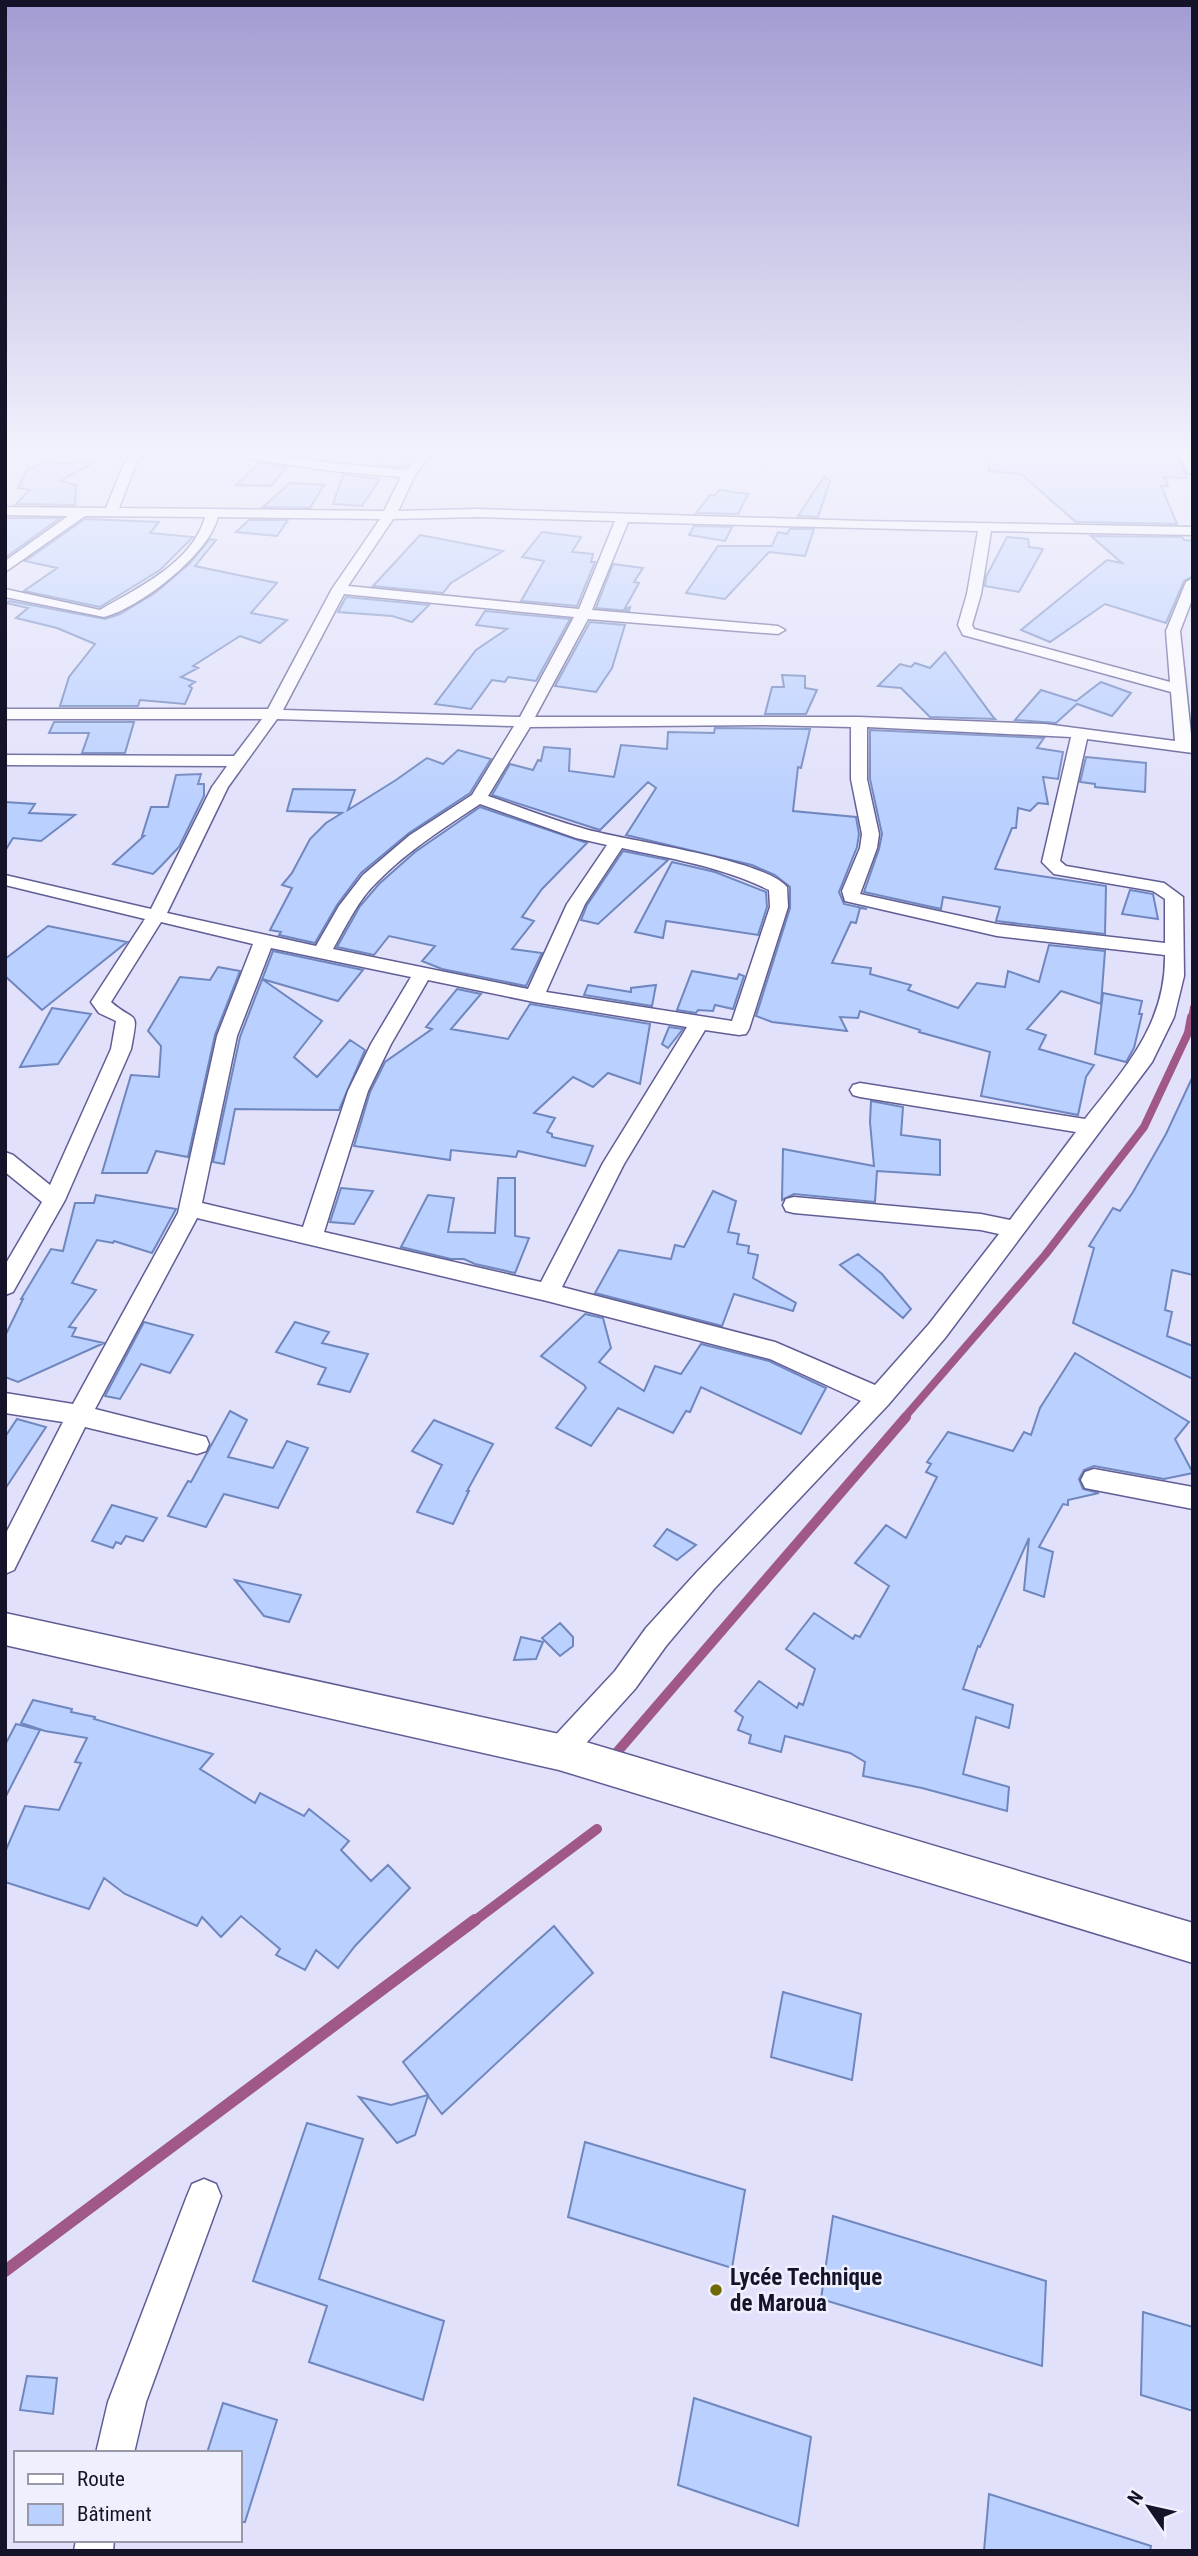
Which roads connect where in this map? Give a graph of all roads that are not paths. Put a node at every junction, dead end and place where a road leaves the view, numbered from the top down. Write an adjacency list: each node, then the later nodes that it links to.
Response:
1 (171, 569): 7 (street)
2 (353, 569): 6 (street)
3 (602, 569): 8 (street)
4 (978, 569): 10 (street)
5 (1193, 582): 10 (street)
6 (339, 589): 8 (street); 12 (street)
7 (5, 593)
8 (583, 614): 9 (street); 13 (street)
9 (778, 630)
10 (1178, 689): 16 (street)
11 (5, 714): 12 (street)
12 (273, 714): 13 (street); 18 (street)
13 (525, 722): 14 (street); 19 (street)
14 (859, 722): 15 (street); 24 (street)
15 (1080, 733): 16 (street); 24 (street)
16 (1188, 747)
17 (5, 760): 18 (street)
18 (239, 761): 22 (street)
19 (478, 798): 20 (street); 25 (street)
20 (617, 843): 27 (street); 28 (street)
21 (5, 880): 22 (street)
22 (156, 916): 23 (street); 32 (street)
23 (264, 942): 25 (street); 34 (street)
24 (1173, 950): 30 (street)
25 (321, 953): 26 (street)
26 (424, 973): 27 (street); 36 (street)
27 (534, 996): 28 (street)
28 (699, 1023): 38 (street)
29 (860, 1090): 30 (street)
30 (1090, 1127): 35 (street)
31 (5, 1160): 32 (street)
32 (54, 1200): 37 (street)
33 (794, 1205): 35 (street)
34 (191, 1209): 36 (street); 41 (street)
35 (1016, 1230): 39 (street)
36 (311, 1237): 38 (street)
37 (5, 1286)
38 (547, 1292): 39 (street)
39 (879, 1398): 47 (street)
40 (5, 1403): 41 (street)
41 (79, 1415): 42 (street); 45 (street)
42 (197, 1444)
43 (1094, 1480): 44 (street)
44 (1193, 1498)
45 (5, 1562)
46 (5, 1629): 47 (street)
47 (558, 1752): 48 (street)
48 (1193, 1943)
49 (204, 2196): 50 (street)
50 (115, 2451)

